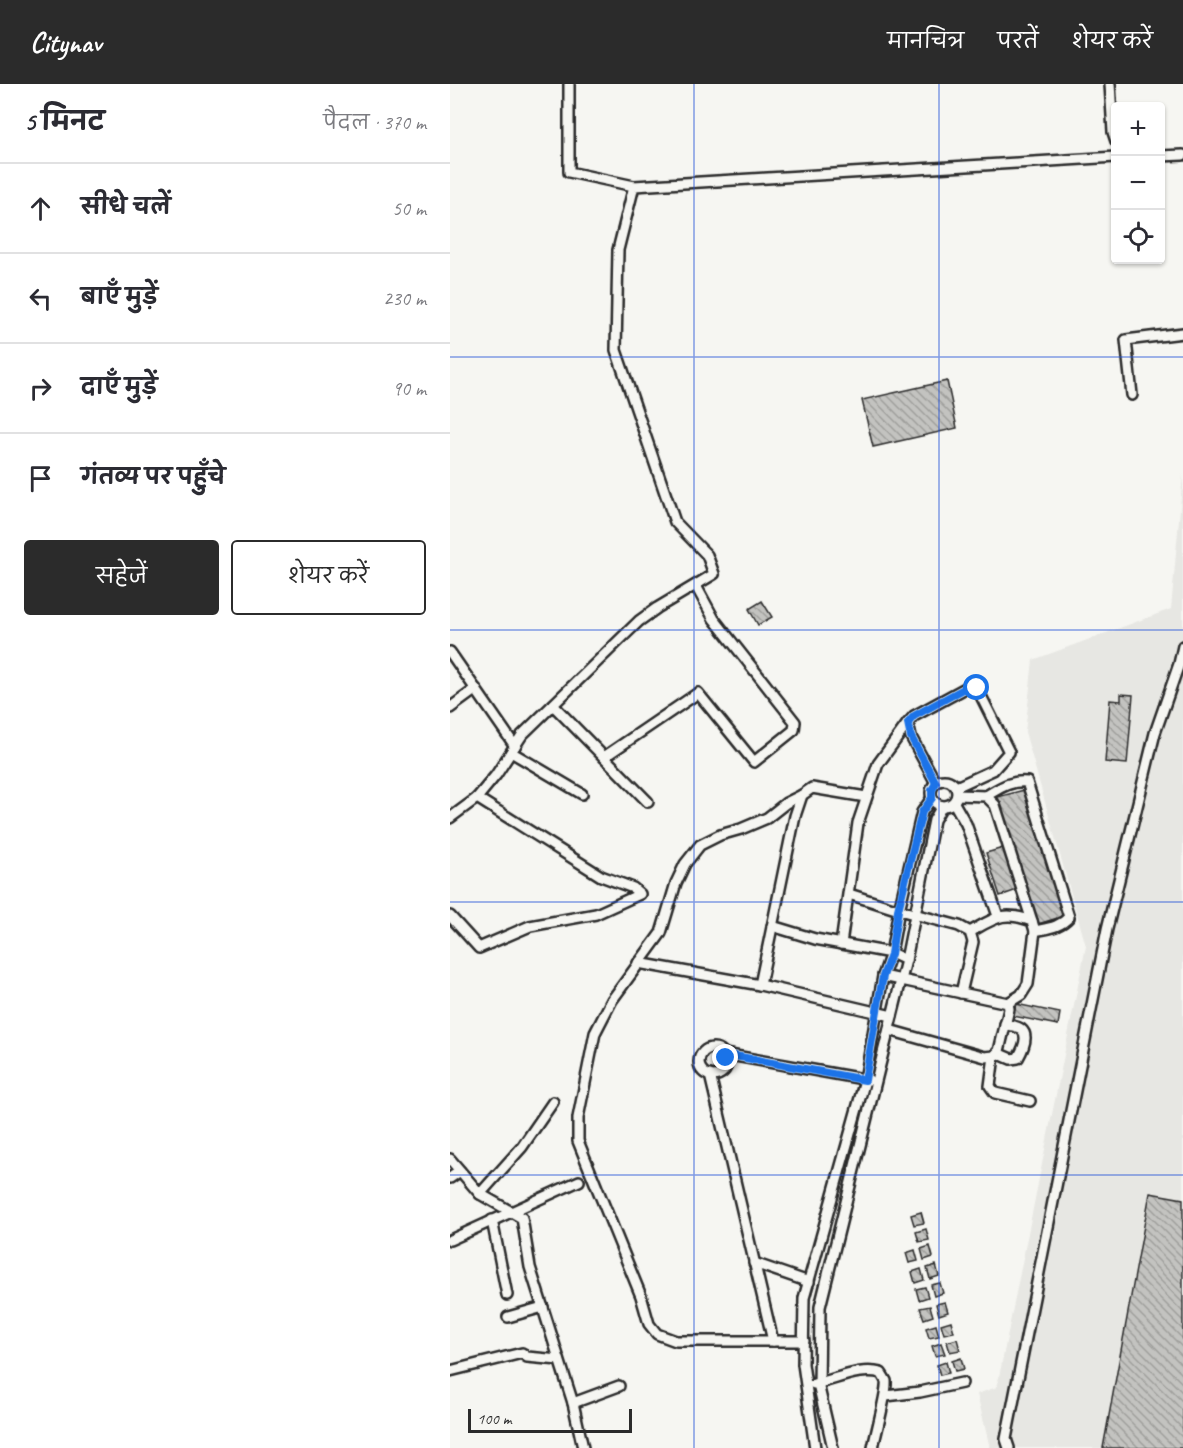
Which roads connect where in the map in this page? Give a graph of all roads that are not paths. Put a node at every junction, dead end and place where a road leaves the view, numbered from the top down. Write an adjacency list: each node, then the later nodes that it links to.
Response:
1 (568, 84): 7 (street)
2 (1110, 84): 3 (street)
3 (1111, 102)
4 (1183, 155): 5 (street)
5 (1165, 156)
6 (1111, 158): 7 (street)
7 (634, 186): 10 (street)
8 (1183, 333): 9 (street)
9 (1132, 395)
10 (696, 586): 14 (street); 18 (street)
11 (1183, 646): 91 (street)
12 (450, 652): 13 (street)
13 (476, 689): 15 (street); 17 (street)
14 (553, 705): 17 (street); 18 (street)
15 (450, 708)
16 (908, 723): 19 (street); 22 (street); 24 (street)
17 (513, 749): 20 (street); 25 (street)
18 (604, 757): 27 (street)
19 (936, 783): 22 (street); 26 (street)
20 (582, 794)
21 (802, 795): 24 (street); 35 (street); 41 (street)
22 (956, 795): 23 (street); 28 (street); 34 (street)
23 (986, 796): 36 (street); 36 (street)
24 (866, 797): 30 (street)
25 (477, 798): 29 (street); 33 (street)
26 (932, 798): 28 (street); 31 (street)
27 (648, 802)
28 (942, 806): 32 (street)
29 (450, 818)
30 (849, 894): 31 (street); 38 (street)
31 (898, 910): 32 (street); 39 (street)
32 (915, 915): 37 (street); 40 (street)
33 (450, 916)
34 (999, 916): 36 (street); 37 (street)
35 (772, 926): 38 (street); 44 (street)
36 (1033, 926): 46 (street)
37 (970, 932): 45 (street)
38 (841, 944): 39 (street)
39 (891, 954): 40 (street); 42 (street)
40 (906, 960): 43 (street)
41 (638, 963): 44 (street); 77 (street)
42 (883, 976): 43 (street); 47 (street)
43 (900, 980): 45 (street); 48 (street)
44 (760, 985): 47 (street)
45 (961, 993): 46 (street)
46 (1008, 1003): 49 (street)
47 (876, 1014): 48 (street); 54 (street)
48 (892, 1016): 50 (street)
49 (1005, 1024): 52 (street); 52 (street)
50 (889, 1030): 52 (street); 55 (street)
51 (724, 1054): 53 (street); 53 (street); 54 (street)
52 (995, 1054): 56 (street)
53 (710, 1076): 70 (street)
54 (865, 1080): 55 (street); 58 (street)
55 (877, 1081): 59 (street)
56 (1030, 1101)
57 (554, 1102): 66 (street)
58 (859, 1102): 59 (street); 60 (street)
59 (871, 1105): 61 (street)
60 (852, 1127): 61 (street); 71 (street)
61 (864, 1131): 76 (street)
62 (450, 1159): 63 (street)
63 (460, 1171): 64 (street); 66 (street)
64 (450, 1178)
65 (579, 1181): 67 (street)
66 (480, 1194): 67 (street)
67 (511, 1211): 68 (street); 73 (street)
68 (492, 1220): 69 (street); 72 (street)
69 (450, 1239)
70 (754, 1263): 71 (street); 77 (street)
71 (809, 1282): 75 (street)
72 (507, 1295)
73 (543, 1307): 74 (street); 79 (street)
74 (508, 1317)
75 (804, 1324): 76 (street); 78 (street)
76 (820, 1325): 81 (street)
77 (773, 1341): 78 (street)
78 (804, 1341): 84 (street)
79 (559, 1360): 80 (street); 86 (street)
80 (450, 1371)
81 (819, 1383): 84 (street); 85 (street); 89 (street)
82 (962, 1383): 85 (street)
83 (619, 1386): 86 (street)
84 (806, 1386): 88 (street)
85 (886, 1396): 90 (street)
86 (573, 1403): 87 (street)
87 (581, 1447)
88 (815, 1448)
89 (833, 1448)
90 (873, 1448)
91 (1009, 1448)

